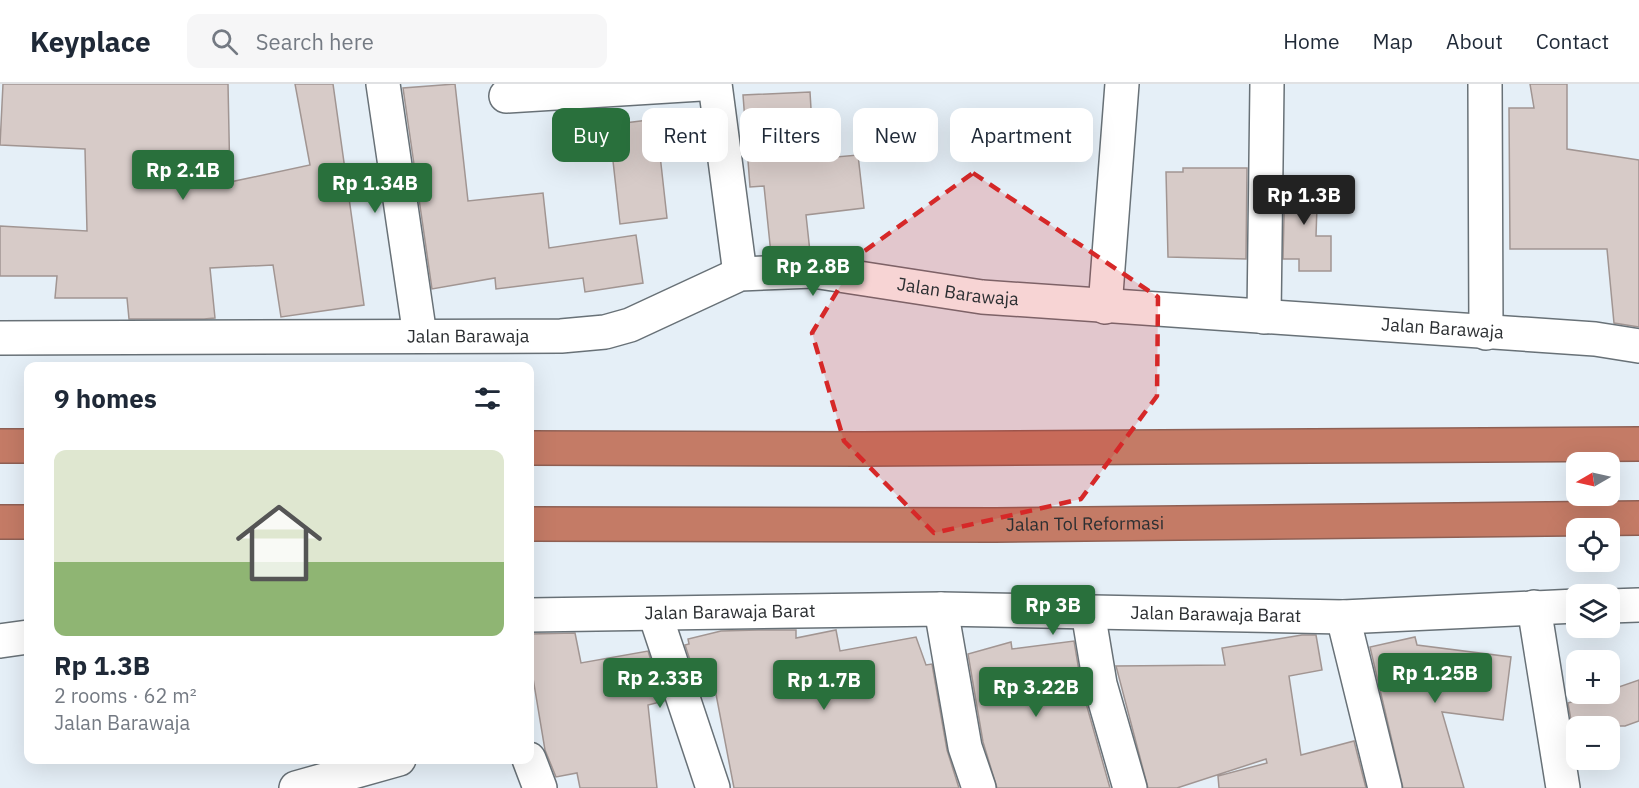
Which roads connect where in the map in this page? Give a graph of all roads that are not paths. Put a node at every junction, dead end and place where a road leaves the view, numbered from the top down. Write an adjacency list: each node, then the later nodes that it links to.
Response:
1 (383, 84): 12 (street)
2 (700, 84): 7 (street)
3 (716, 84): 8 (street)
4 (1122, 84): 9 (street)
5 (1267, 84): 10 (street)
6 (1485, 84): 11 (street)
7 (506, 96)
8 (740, 274): 9 (street, Jalan Barawaja); 12 (street, Jalan Barawaja)
9 (1105, 307): 10 (street, Jalan Barawaja)
10 (1264, 317): 11 (street, Jalan Barawaja)
11 (1486, 333): 14 (street, Jalan Barawaja)
12 (420, 336): 13 (street, Jalan Barawaja)
13 (0, 338)
14 (1639, 346)
15 (1639, 444): 18 (highway)
16 (0, 446): 17 (highway)
17 (24, 446)
18 (534, 448)
19 (1639, 518): 22 (highway, Jalan Tol Reformasi)
20 (0, 522): 21 (highway)
21 (24, 522)
22 (534, 524)
23 (1639, 605): 25 (street)
24 (1566, 606): 26 (street, Jalan Barawaja Barat)
25 (1620, 606)
26 (1534, 607): 31 (street, Jalan Barawaja Barat); 42 (street)
27 (941, 609): 28 (street, Jalan Barawaja Barat); 29 (street, Jalan Barawaja Barat); 39 (street)
28 (1088, 612): 31 (street, Jalan Barawaja Barat); 40 (street)
29 (655, 614): 30 (street, Jalan Barawaja Barat); 38 (street)
30 (534, 615)
31 (1343, 617): 41 (street)
32 (24, 638): 33 (street)
33 (0, 641)
34 (375, 764): 36 (street)
35 (532, 764): 37 (street)
36 (298, 780)
37 (540, 788)
38 (713, 788)
39 (979, 788)
40 (1130, 788)
41 (1385, 788)
42 (1563, 788)

